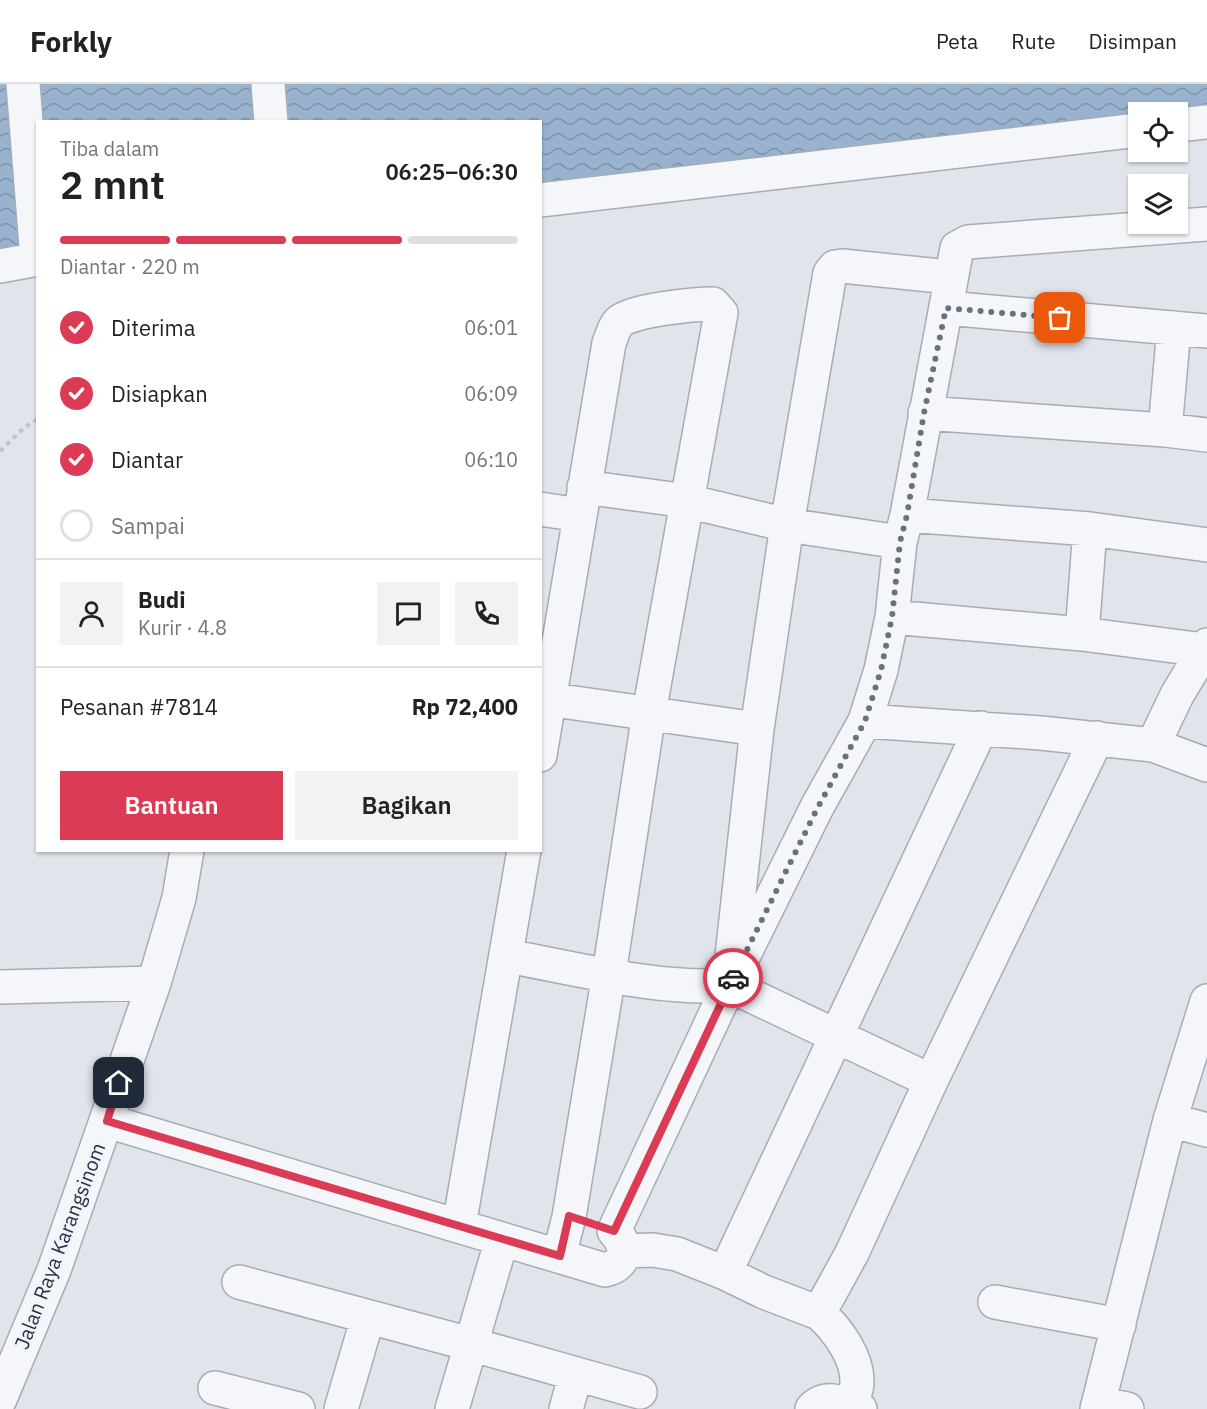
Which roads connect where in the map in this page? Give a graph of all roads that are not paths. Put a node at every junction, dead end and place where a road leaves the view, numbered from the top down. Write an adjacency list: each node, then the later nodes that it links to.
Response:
1 (23, 84): 9 (street)
2 (268, 84): 3 (street)
3 (271, 120)
4 (1207, 122): 5 (street)
5 (1188, 124)
6 (1128, 131): 7 (street)
7 (542, 200)
8 (1207, 224): 12 (street)
9 (36, 242)
10 (36, 254): 11 (street)
11 (0, 266)
12 (948, 292): 13 (street); 15 (street); 21 (street)
13 (1174, 328): 14 (street); 16 (street)
14 (1207, 331)
15 (924, 413): 16 (street); 22 (street)
16 (1165, 430): 17 (street)
17 (1207, 435)
18 (582, 501): 19 (street); 19 (street); 20 (street); 28 (street)
19 (687, 501): 21 (street); 29 (street)
20 (542, 509)
21 (787, 525): 22 (street); 32 (street)
22 (903, 528): 23 (street); 25 (street)
23 (1089, 529): 24 (street); 26 (street)
24 (1207, 545)
25 (892, 617): 26 (street); 30 (street)
26 (1082, 634): 27 (street)
27 (1205, 648): 35 (street)
28 (545, 699): 29 (street); 33 (street)
29 (649, 713): 32 (street); 40 (street)
30 (865, 721): 31 (street); 42 (street)
31 (981, 728): 34 (street); 45 (street)
32 (757, 729): 42 (street)
33 (542, 733)
34 (1097, 738): 35 (street); 46 (street)
35 (1153, 745): 36 (street)
36 (1207, 765)
37 (188, 852): 41 (street, Jalan Raya Karangsinom)
38 (524, 852): 39 (street)
39 (506, 956): 40 (street); 51 (street)
40 (609, 974): 42 (street); 50 (street)
41 (154, 983): 43 (street); 48 (street, Jalan Raya Karangsinom)
42 (729, 985): 45 (street); 53 (street)
43 (0, 987)
44 (1207, 1001): 47 (street)
45 (836, 1037): 46 (street); 55 (street)
46 (931, 1081): 58 (street)
47 (1170, 1120): 49 (street); 60 (street)
48 (107, 1121): 51 (street); 65 (street, Jalan Raya Karangsinom)
49 (1207, 1130)
50 (569, 1216): 53 (street); 54 (street)
51 (459, 1226): 52 (street)
52 (502, 1239): 54 (street); 61 (street)
53 (619, 1241): 54 (street); 55 (street)
54 (560, 1256)
55 (725, 1273): 58 (street)
56 (239, 1282): 59 (street)
57 (995, 1302): 60 (street)
58 (819, 1313): 66 (street)
59 (368, 1317): 61 (street); 69 (street)
60 (1119, 1325): 67 (street)
61 (470, 1344): 62 (street); 70 (street)
62 (576, 1374): 64 (street); 71 (street)
63 (215, 1388): 68 (street)
64 (640, 1392)
65 (0, 1399)
66 (855, 1407): 72 (street)
67 (1108, 1407)
68 (298, 1409)
69 (341, 1409)
70 (452, 1409)
71 (566, 1409)
72 (812, 1409)

